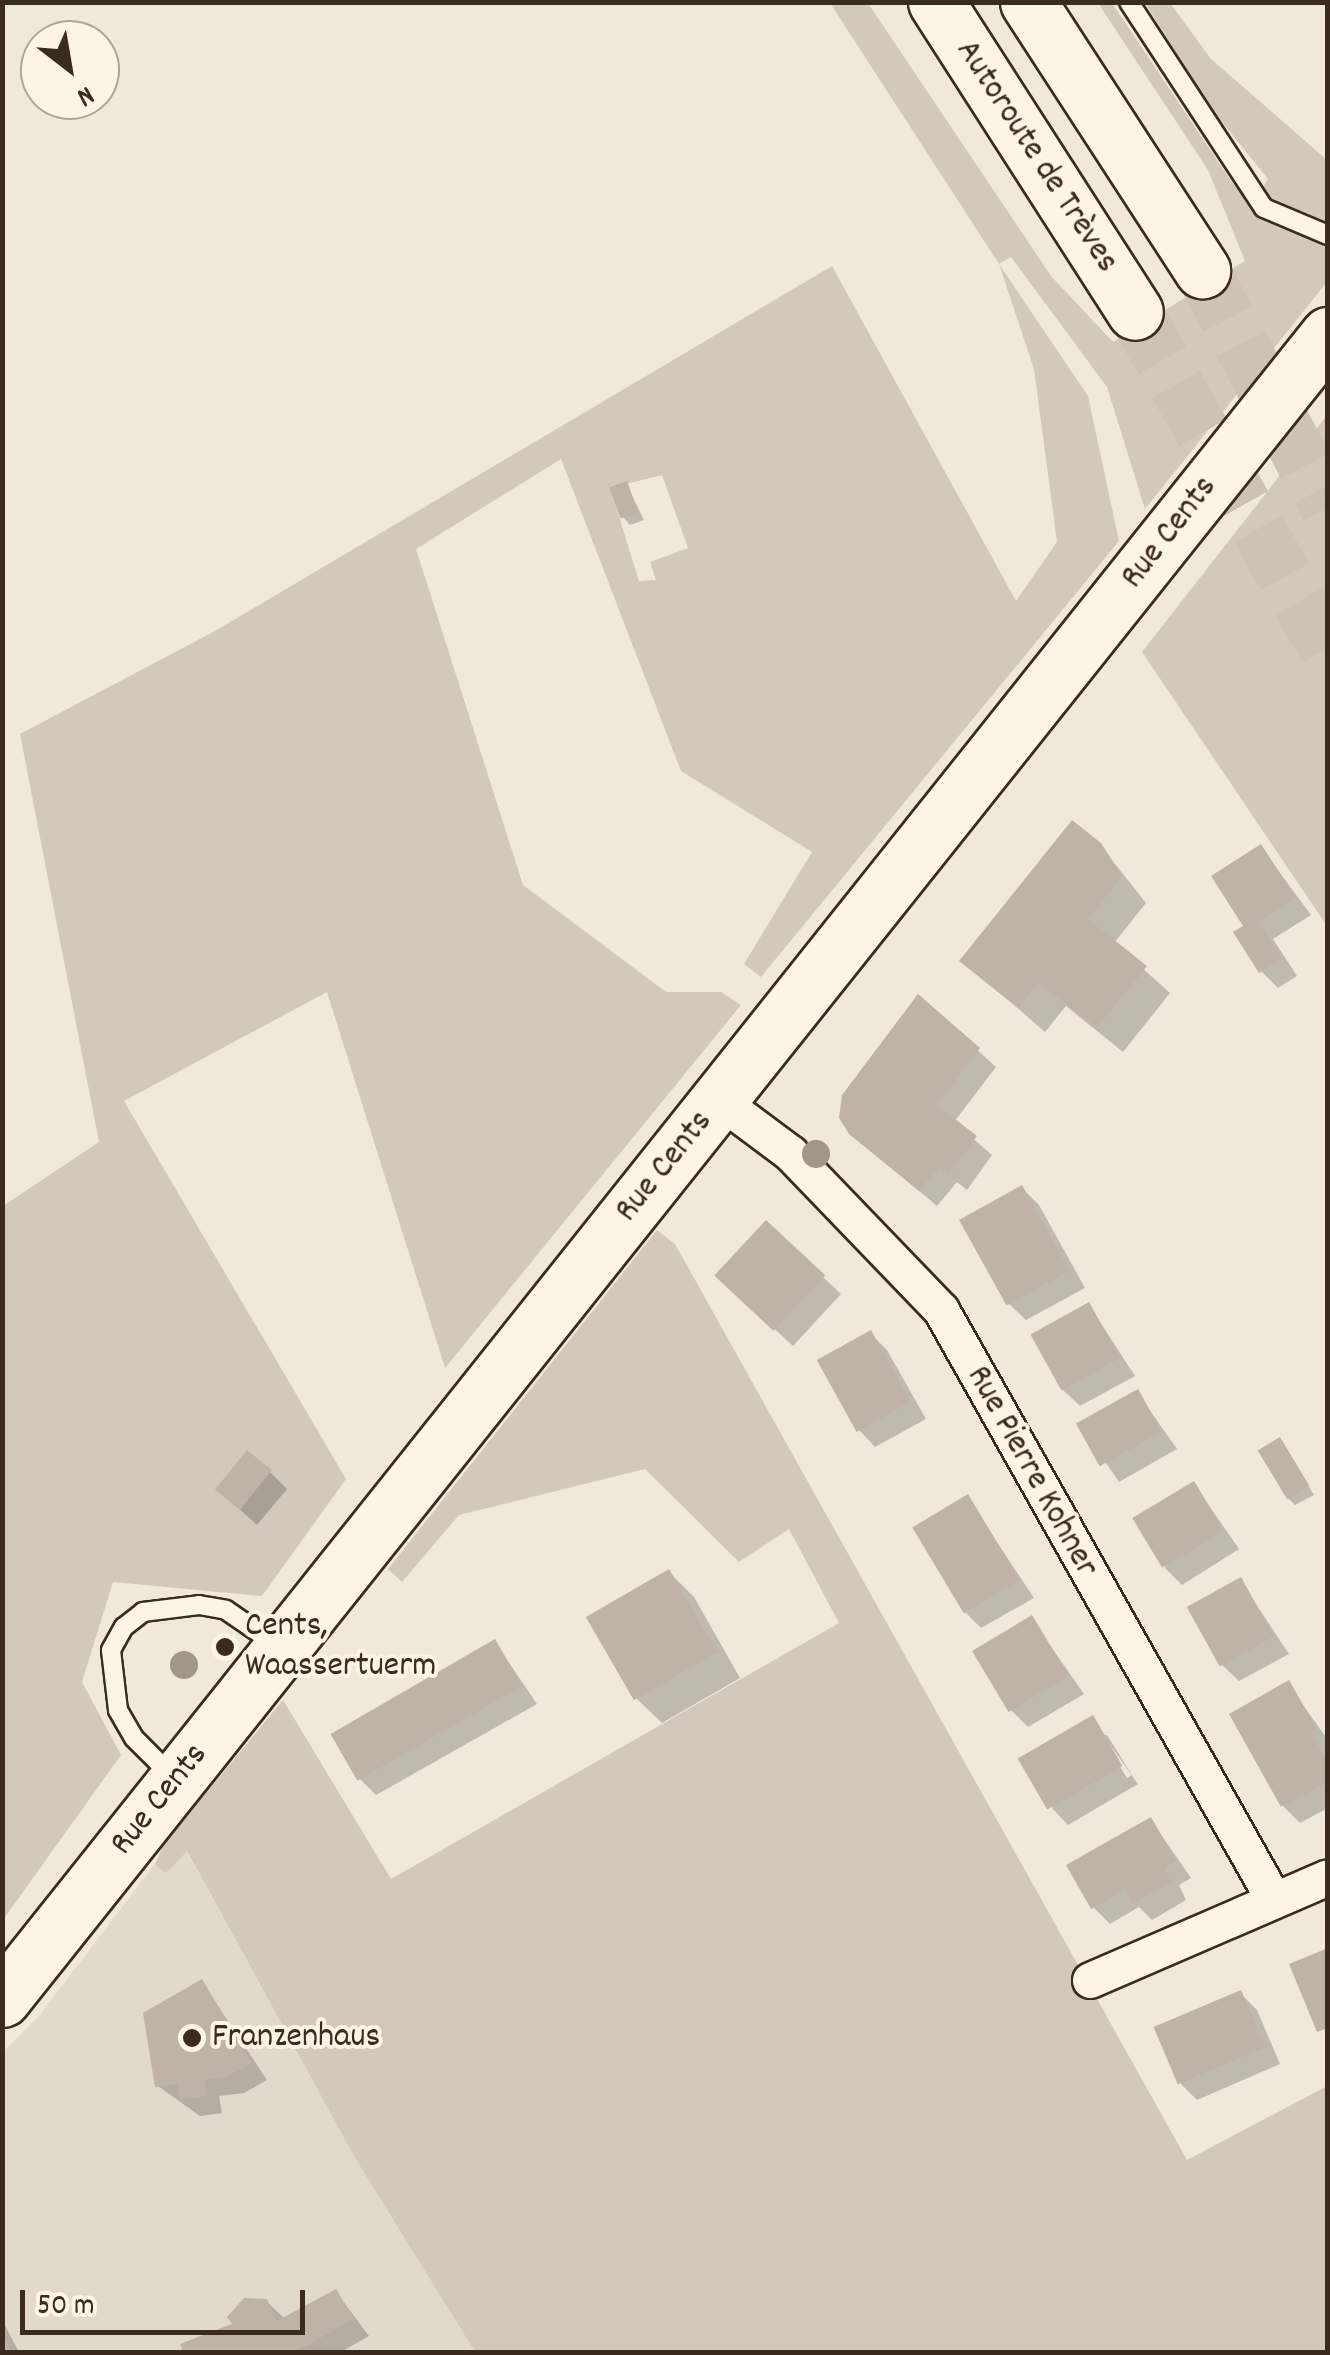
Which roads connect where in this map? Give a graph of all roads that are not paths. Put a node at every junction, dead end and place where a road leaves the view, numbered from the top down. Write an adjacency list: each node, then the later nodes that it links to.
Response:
1 (936, 2): 8 (main road, Autoroute de Trèves)
2 (1028, 2): 5 (main road)
3 (1058, 2): 5 (main road)
4 (1130, 2): 6 (lane)
5 (1163, 208): 7 (main road)
6 (1328, 236)
7 (1202, 270)
8 (1136, 312)
9 (1328, 335): 10 (main road, Rue Cents)
10 (719, 1100): 11 (main road, Rue Cents); 14 (street, Rue Pierre Kohner)
11 (281, 1648): 12 (main road, Rue Cents); 12 (lane)
12 (177, 1780): 16 (main road, Rue Cents)
13 (1328, 1877): 14 (street)
14 (1274, 1900): 15 (street)
15 (1090, 1980)
16 (2, 1999)

